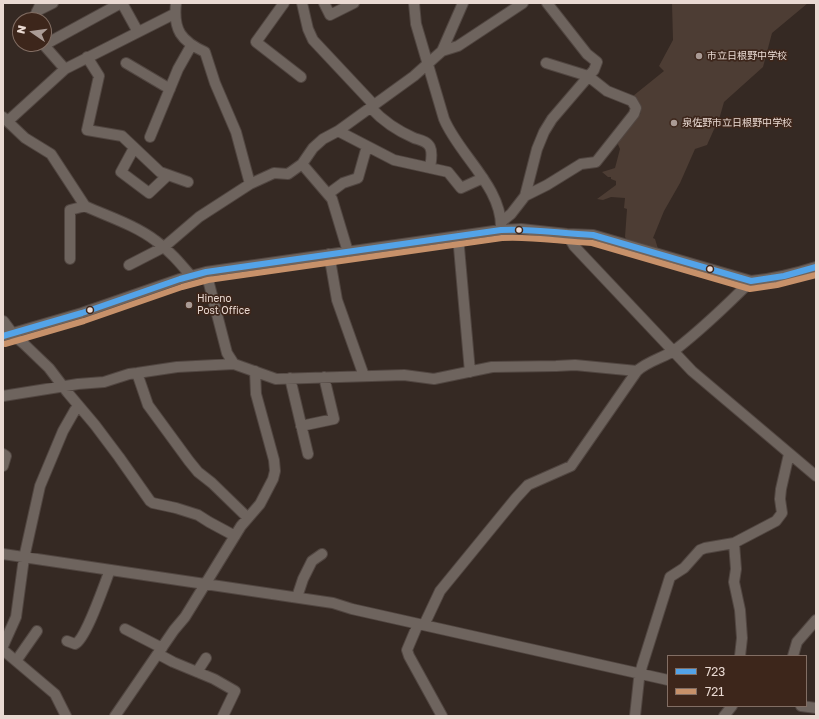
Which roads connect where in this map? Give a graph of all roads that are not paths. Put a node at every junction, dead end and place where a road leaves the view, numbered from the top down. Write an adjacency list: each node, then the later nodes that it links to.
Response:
1 (53, 3): 12 (street)
2 (122, 3): 14 (street); 15 (street)
3 (176, 3): 13 (street)
4 (284, 3): 25 (street)
5 (302, 3): 27 (street)
6 (324, 3): 7 (street)
7 (354, 3)
8 (414, 3): 21 (street)
9 (463, 3): 17 (street)
10 (523, 3): 17 (street)
11 (547, 3): 24 (street)
12 (37, 11)
13 (174, 14): 14 (street); 16 (street)
14 (138, 32): 19 (street)
15 (52, 39)
16 (191, 46): 26 (street); 38 (street)
17 (442, 51): 21 (street)
18 (50, 52): 23 (street)
19 (87, 58): 23 (street); 32 (street)
20 (126, 63): 26 (street)
21 (428, 63): 27 (street); 36 (street)
22 (546, 63): 24 (street)
23 (65, 69): 28 (street)
24 (588, 76): 40 (street); 40 (street)
25 (301, 77)
26 (170, 89): 30 (street)
27 (372, 106): 29 (street); 34 (street)
28 (5, 119): 41 (street)
29 (338, 131): 31 (street); 33 (street)
30 (150, 137)
31 (367, 146): 34 (street); 39 (street)
32 (134, 148): 35 (street); 35 (street)
33 (302, 164): 38 (street); 39 (street)
34 (430, 168): 36 (street)
35 (168, 175): 37 (street)
36 (483, 178): 42 (street)
37 (188, 182)
38 (250, 184): 45 (street)
39 (328, 194): 46 (street)
40 (525, 196): 42 (street)
41 (85, 206): 45 (street); 48 (street)
42 (501, 226): 43 (street); 44 (street)
43 (567, 234): 53 (street); 56 (street)
44 (458, 236): 46 (street); 61 (street)
45 (164, 247): 49 (street); 52 (street)
46 (348, 252): 47 (street)
47 (329, 254): 51 (street); 62 (street)
48 (70, 259)
49 (130, 265)
50 (816, 267): 53 (street)
51 (206, 272): 52 (street); 57 (street)
52 (191, 276): 55 (street)
53 (751, 282): 56 (street)
54 (3, 322): 55 (street)
55 (7, 335): 65 (street)
56 (673, 351): 59 (street); 71 (street)
57 (234, 364): 58 (street); 60 (street)
58 (255, 371): 64 (street); 74 (street)
59 (637, 371): 61 (street); 84 (street)
60 (137, 372): 65 (street); 74 (street)
61 (470, 372): 62 (street)
62 (364, 376): 63 (street)
63 (324, 377): 64 (street); 68 (street)
64 (290, 378): 68 (street)
65 (62, 387): 66 (street); 67 (street)
66 (3, 396)
67 (79, 407): 75 (street); 79 (street)
68 (301, 426): 70 (street)
69 (3, 454): 72 (street)
70 (308, 454)
71 (789, 454): 73 (street); 76 (street)
72 (3, 466)
73 (816, 476)
74 (248, 518): 75 (street)
75 (235, 536): 81 (street)
76 (734, 543): 91 (street); 96 (street)
77 (3, 554): 79 (street)
78 (322, 554): 82 (street)
79 (24, 558): 80 (street); 88 (street)
80 (110, 570): 81 (street); 87 (street)
81 (206, 584): 82 (street); 90 (street)
82 (297, 597): 84 (street)
83 (816, 620): 92 (street)
84 (421, 624): 96 (street); 102 (street)
85 (125, 630): 90 (street)
86 (37, 631): 94 (street)
87 (67, 641)
88 (3, 646)
89 (3, 650): 94 (street)
90 (160, 651): 95 (street); 100 (street)
91 (740, 655)
92 (794, 655)
93 (206, 658): 95 (street)
94 (16, 661): 99 (street)
95 (197, 672): 101 (street)
96 (640, 673): 97 (street); 103 (street)
97 (667, 680)
98 (731, 707): 104 (street)
99 (66, 716)
100 (115, 716)
101 (223, 716)
102 (442, 716)
103 (634, 716)
104 (724, 716)

